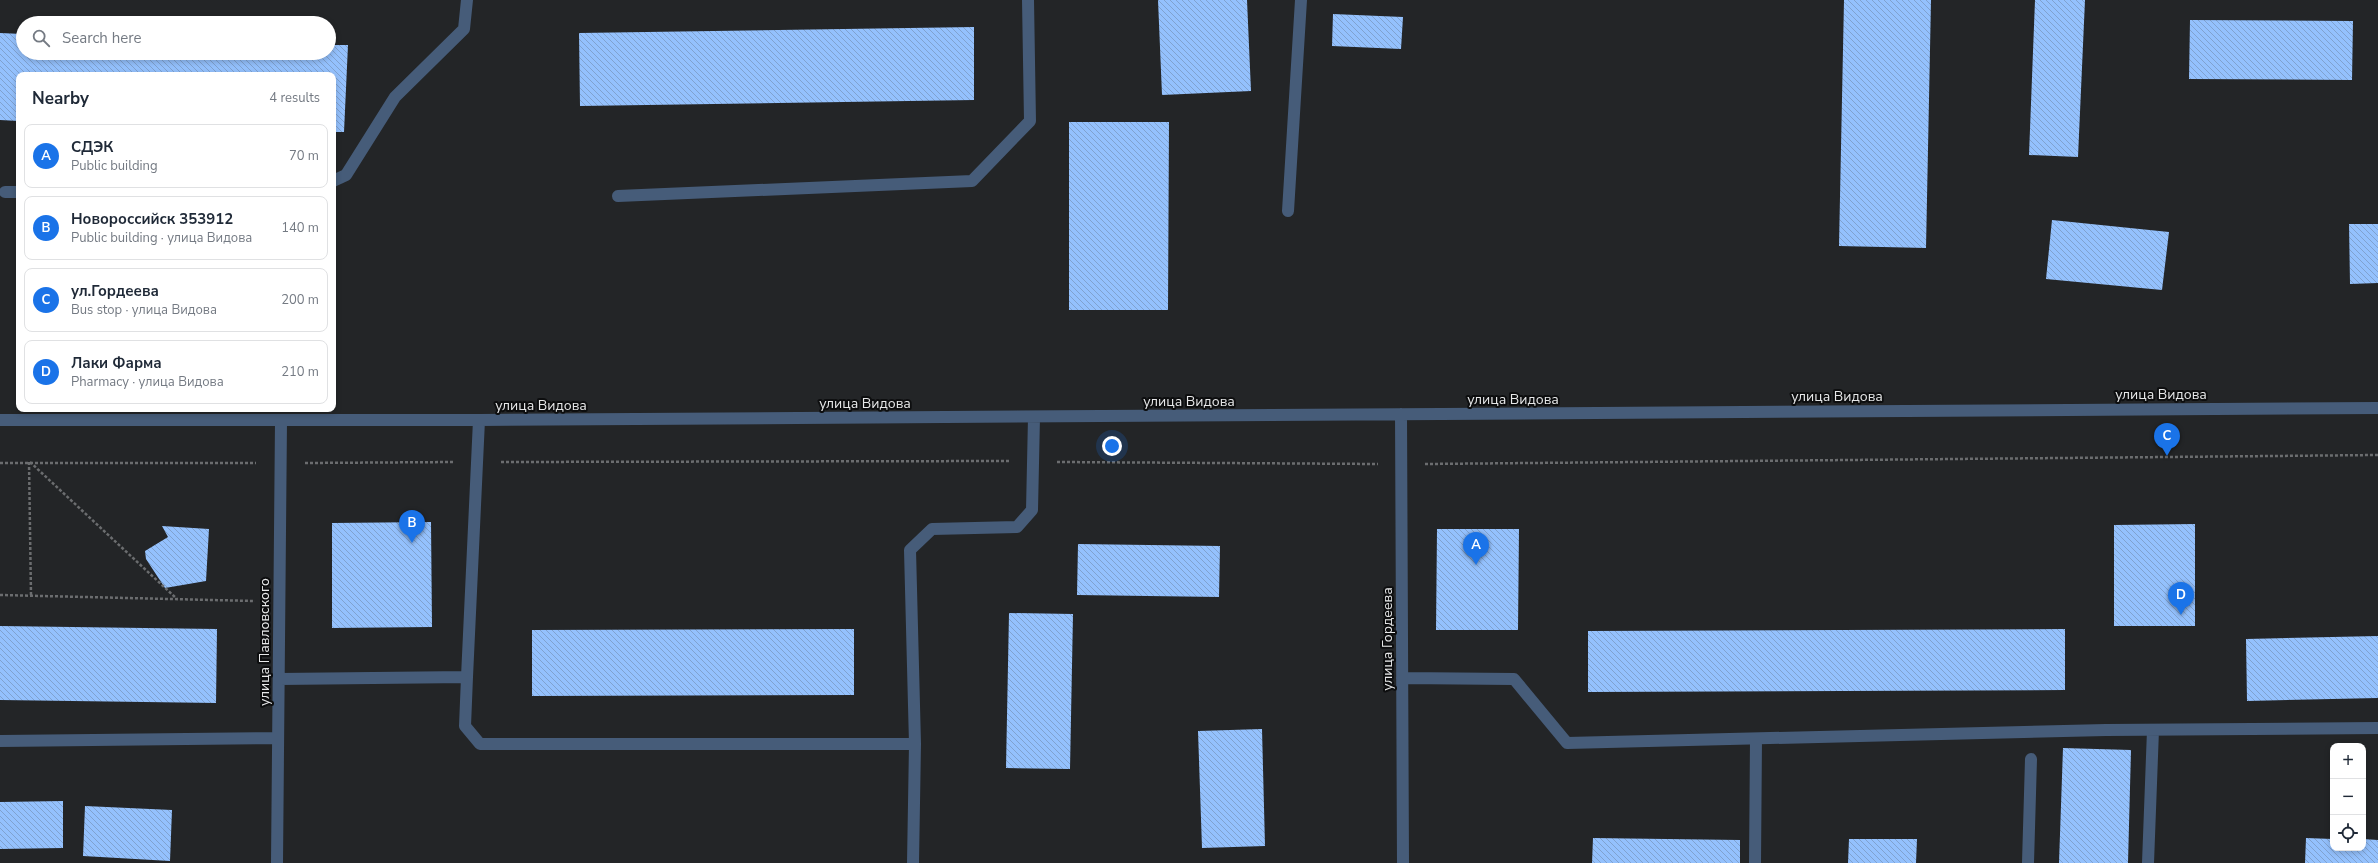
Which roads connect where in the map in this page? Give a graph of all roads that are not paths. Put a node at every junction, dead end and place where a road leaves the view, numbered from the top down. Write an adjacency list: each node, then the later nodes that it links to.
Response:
1 (467, 0): 4 (street)
2 (1028, 0): 7 (street)
3 (1301, 0): 8 (street)
4 (336, 180)
5 (5, 192): 6 (street)
6 (16, 192)
7 (618, 196)
8 (1288, 211)
9 (2378, 408): 10 (street, улица Видова)
10 (1401, 414): 11 (street, улица Видова); 16 (street, улица Гордеева)
11 (1034, 417): 13 (street, улица Видова); 23 (street)
12 (0, 420): 14 (street, улица Видова)
13 (479, 420): 14 (street, улица Видова); 15 (street)
14 (280, 421): 17 (street, улица Павловского)
15 (467, 677): 17 (street); 23 (street)
16 (1402, 678): 21 (street); 27 (street, улица Гордеева)
17 (279, 679): 20 (street, улица Павловского)
18 (2378, 728): 19 (street)
19 (2153, 730): 21 (street); 30 (street)
20 (278, 738): 22 (street); 25 (street, улица Павловского)
21 (1756, 739): 28 (street)
22 (0, 741)
23 (915, 744): 26 (street)
24 (2031, 759): 29 (street)
25 (277, 863)
26 (913, 863)
27 (1404, 863)
28 (1755, 863)
29 (2028, 863)
30 (2148, 863)

